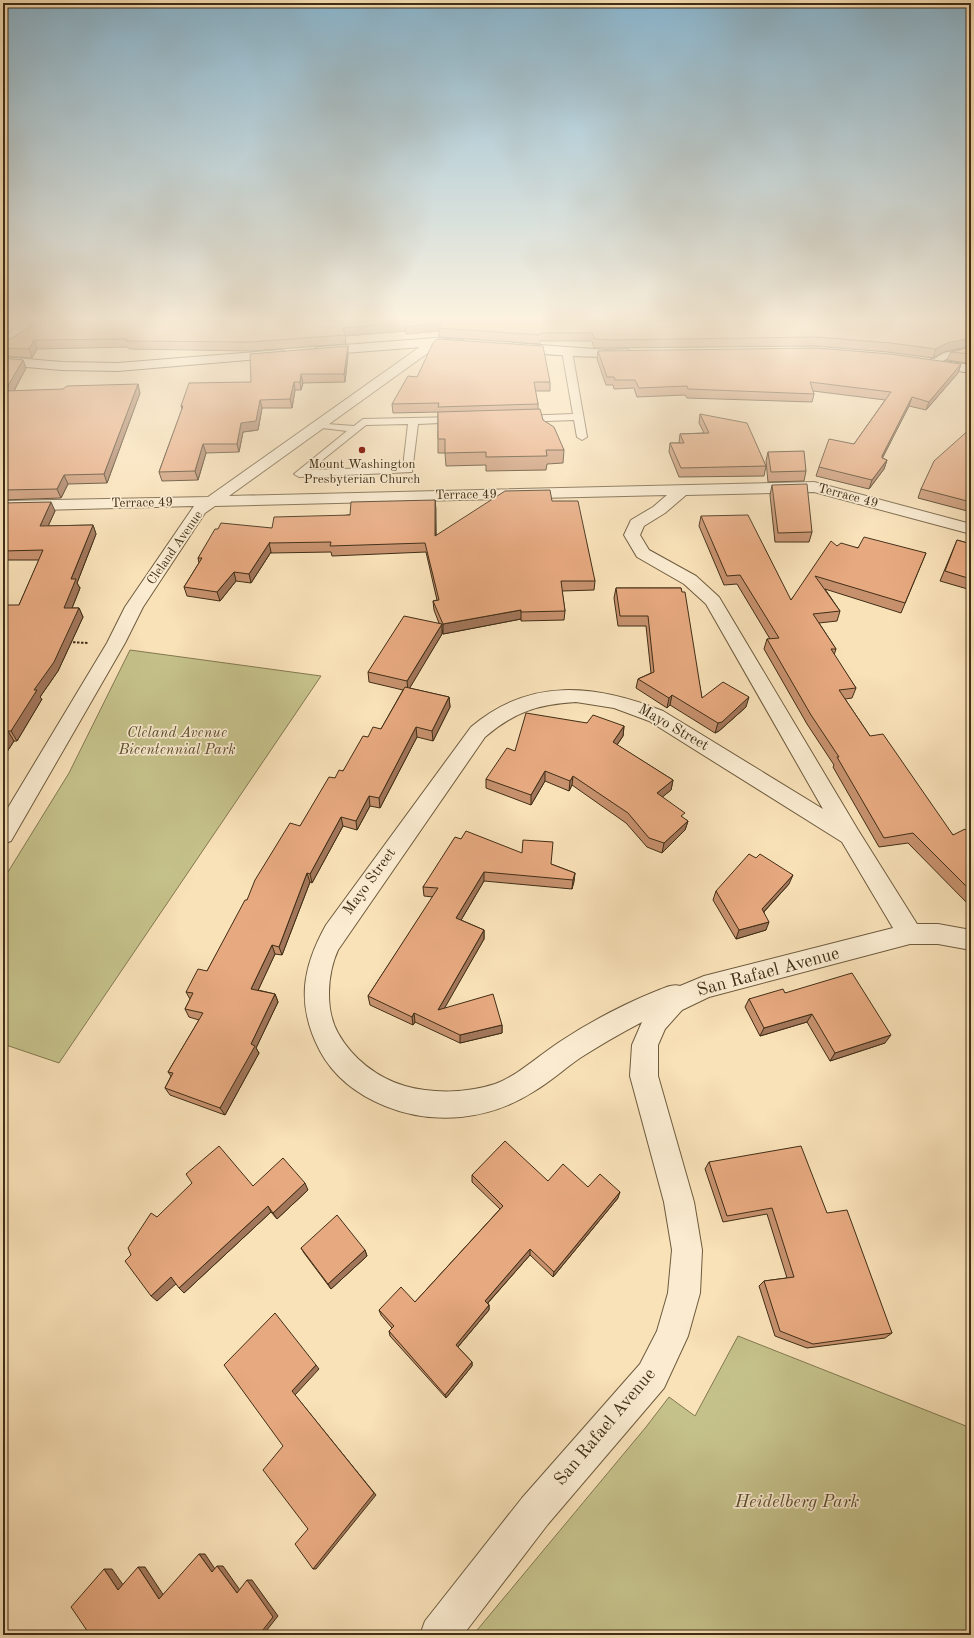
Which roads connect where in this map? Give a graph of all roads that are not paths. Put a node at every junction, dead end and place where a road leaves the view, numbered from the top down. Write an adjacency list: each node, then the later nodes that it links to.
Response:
1 (357, 397): 7 (street, Cleland Avenue)
2 (575, 397): 3 (lane)
3 (578, 417): 4 (lane); 9 (lane)
4 (510, 419)
5 (472, 420): 6 (lane)
6 (414, 421): 8 (lane); 8 (lane)
7 (318, 425): 8 (lane); 11 (street, Cleland Avenue)
8 (356, 429)
9 (582, 437)
10 (682, 490): 11 (street, Terrace 49); 13 (street, Terrace 49); 15 (street)
11 (212, 501): 12 (street, Terrace 49); 14 (street, Cleland Avenue)
12 (3, 506)
13 (971, 529)
14 (3, 835)
15 (850, 836): 16 (street); 18 (street, Mayo Street)
16 (910, 934): 17 (street); 18 (street, San Rafael Avenue)
17 (971, 940)
18 (704, 987): 19 (street, San Rafael Avenue)
19 (439, 1635)

